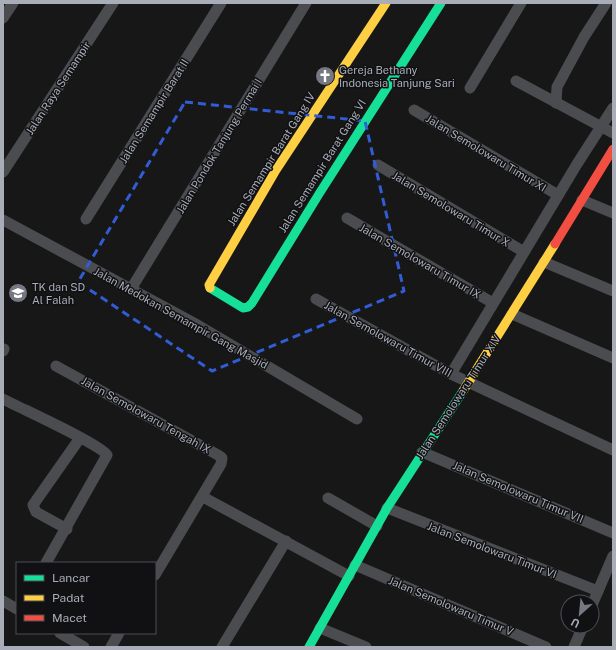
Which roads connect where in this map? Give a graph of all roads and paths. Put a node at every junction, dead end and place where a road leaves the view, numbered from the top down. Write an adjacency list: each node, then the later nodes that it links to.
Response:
1 (13, 3): 9 (street)
2 (113, 3): 19 (street, Jalan Raya Semampir)
3 (221, 3): 24 (street, Jalan Semampir Barat II)
4 (306, 3): 28 (street, Jalan Pondok Tanjung Permai I)
5 (386, 3): 31 (street, Jalan Semampir Barat Gang IV)
6 (441, 3): 31 (street, Jalan Semampir Barat Gang VI)
7 (521, 3): 11 (street)
8 (606, 3): 12 (street)
9 (3, 18)
10 (516, 81): 12 (street)
11 (470, 88)
12 (556, 103): 15 (street)
13 (613, 108): 15 (street, Jalan Semolowaru Timur XIV)
14 (414, 110): 20 (street, Jalan Semolowaru Timur XI)
15 (602, 126): 16 (street); 20 (street, Jalan Semolowaru Timur XIV)
16 (613, 133)
17 (613, 150): 21 (street, Jalan Semolowaru Timur XIV)
18 (378, 165): 26 (street, Jalan Semolowaru Timur X)
19 (3, 172)
20 (558, 195): 26 (street, Jalan Semolowaru Timur XIV)
21 (582, 200): 22 (street); 27 (street, Jalan Semolowaru Timur XIV)
22 (613, 213)
23 (347, 218): 32 (street, Jalan Semolowaru Timur IX)
24 (86, 219)
25 (3, 220): 28 (street, Jalan Medokan Semampir Gang Masjid)
26 (524, 252): 32 (street, Jalan Semolowaru Timur XIV)
27 (544, 262): 29 (street); 33 (street, Jalan Semolowaru Timur XIV)
28 (131, 289): 39 (street, Jalan Medokan Semampir Gang Masjid)
29 (613, 291)
30 (316, 299): 36 (street, Jalan Semolowaru Timur VIII)
31 (252, 303)
32 (493, 303): 36 (street, Jalan Semolowaru Timur XIV)
33 (512, 314): 34 (street); 37 (street, Jalan Semolowaru Timur XIV)
34 (613, 358)
35 (56, 366): 43 (street, Jalan Semolowaru Tengah IX)
36 (450, 374): 37 (street, Jalan Semolowaru Timur VIII)
37 (467, 382): 41 (street, Jalan Semolowaru Timur VIII); 42 (street, Jalan Semolowaru Timur XIV)
38 (3, 399): 40 (street)
39 (357, 419)
40 (80, 438): 47 (street); 47 (street)
41 (613, 450)
42 (422, 452): 45 (street, Jalan Semolowaru Timur XIV); 48 (street, Jalan Semolowaru Timur VII)
43 (203, 497): 49 (street); 53 (street, Jalan Semolowaru Tengah IX)
44 (328, 498): 46 (street)
45 (387, 508): 46 (street, Jalan Semolowaru Timur XIV); 55 (street, Jalan Semolowaru Timur VI)
46 (377, 526): 52 (street, Jalan Semolowaru Timur XIV)
47 (67, 529): 51 (street)
48 (613, 533)
49 (286, 542): 54 (street); 65 (street)
50 (613, 556): 55 (street)
51 (47, 562)
52 (355, 565): 54 (street, Jalan Semolowaru Timur XIV); 68 (street, Jalan Semolowaru Timur V)
53 (156, 573)
54 (349, 576): 59 (street, Jalan Semolowaru Timur XIV)
55 (598, 591): 56 (street)
56 (597, 594)
57 (3, 601): 58 (street)
58 (16, 608)
59 (320, 628): 66 (street, Jalan Semolowaru Timur XIV); 67 (street)
60 (62, 634): 63 (street)
61 (118, 634): 64 (street)
62 (580, 634): 69 (street)
63 (84, 647)
64 (111, 647)
65 (222, 647)
66 (309, 647)
67 (366, 647)
68 (546, 647)
69 (574, 647)

